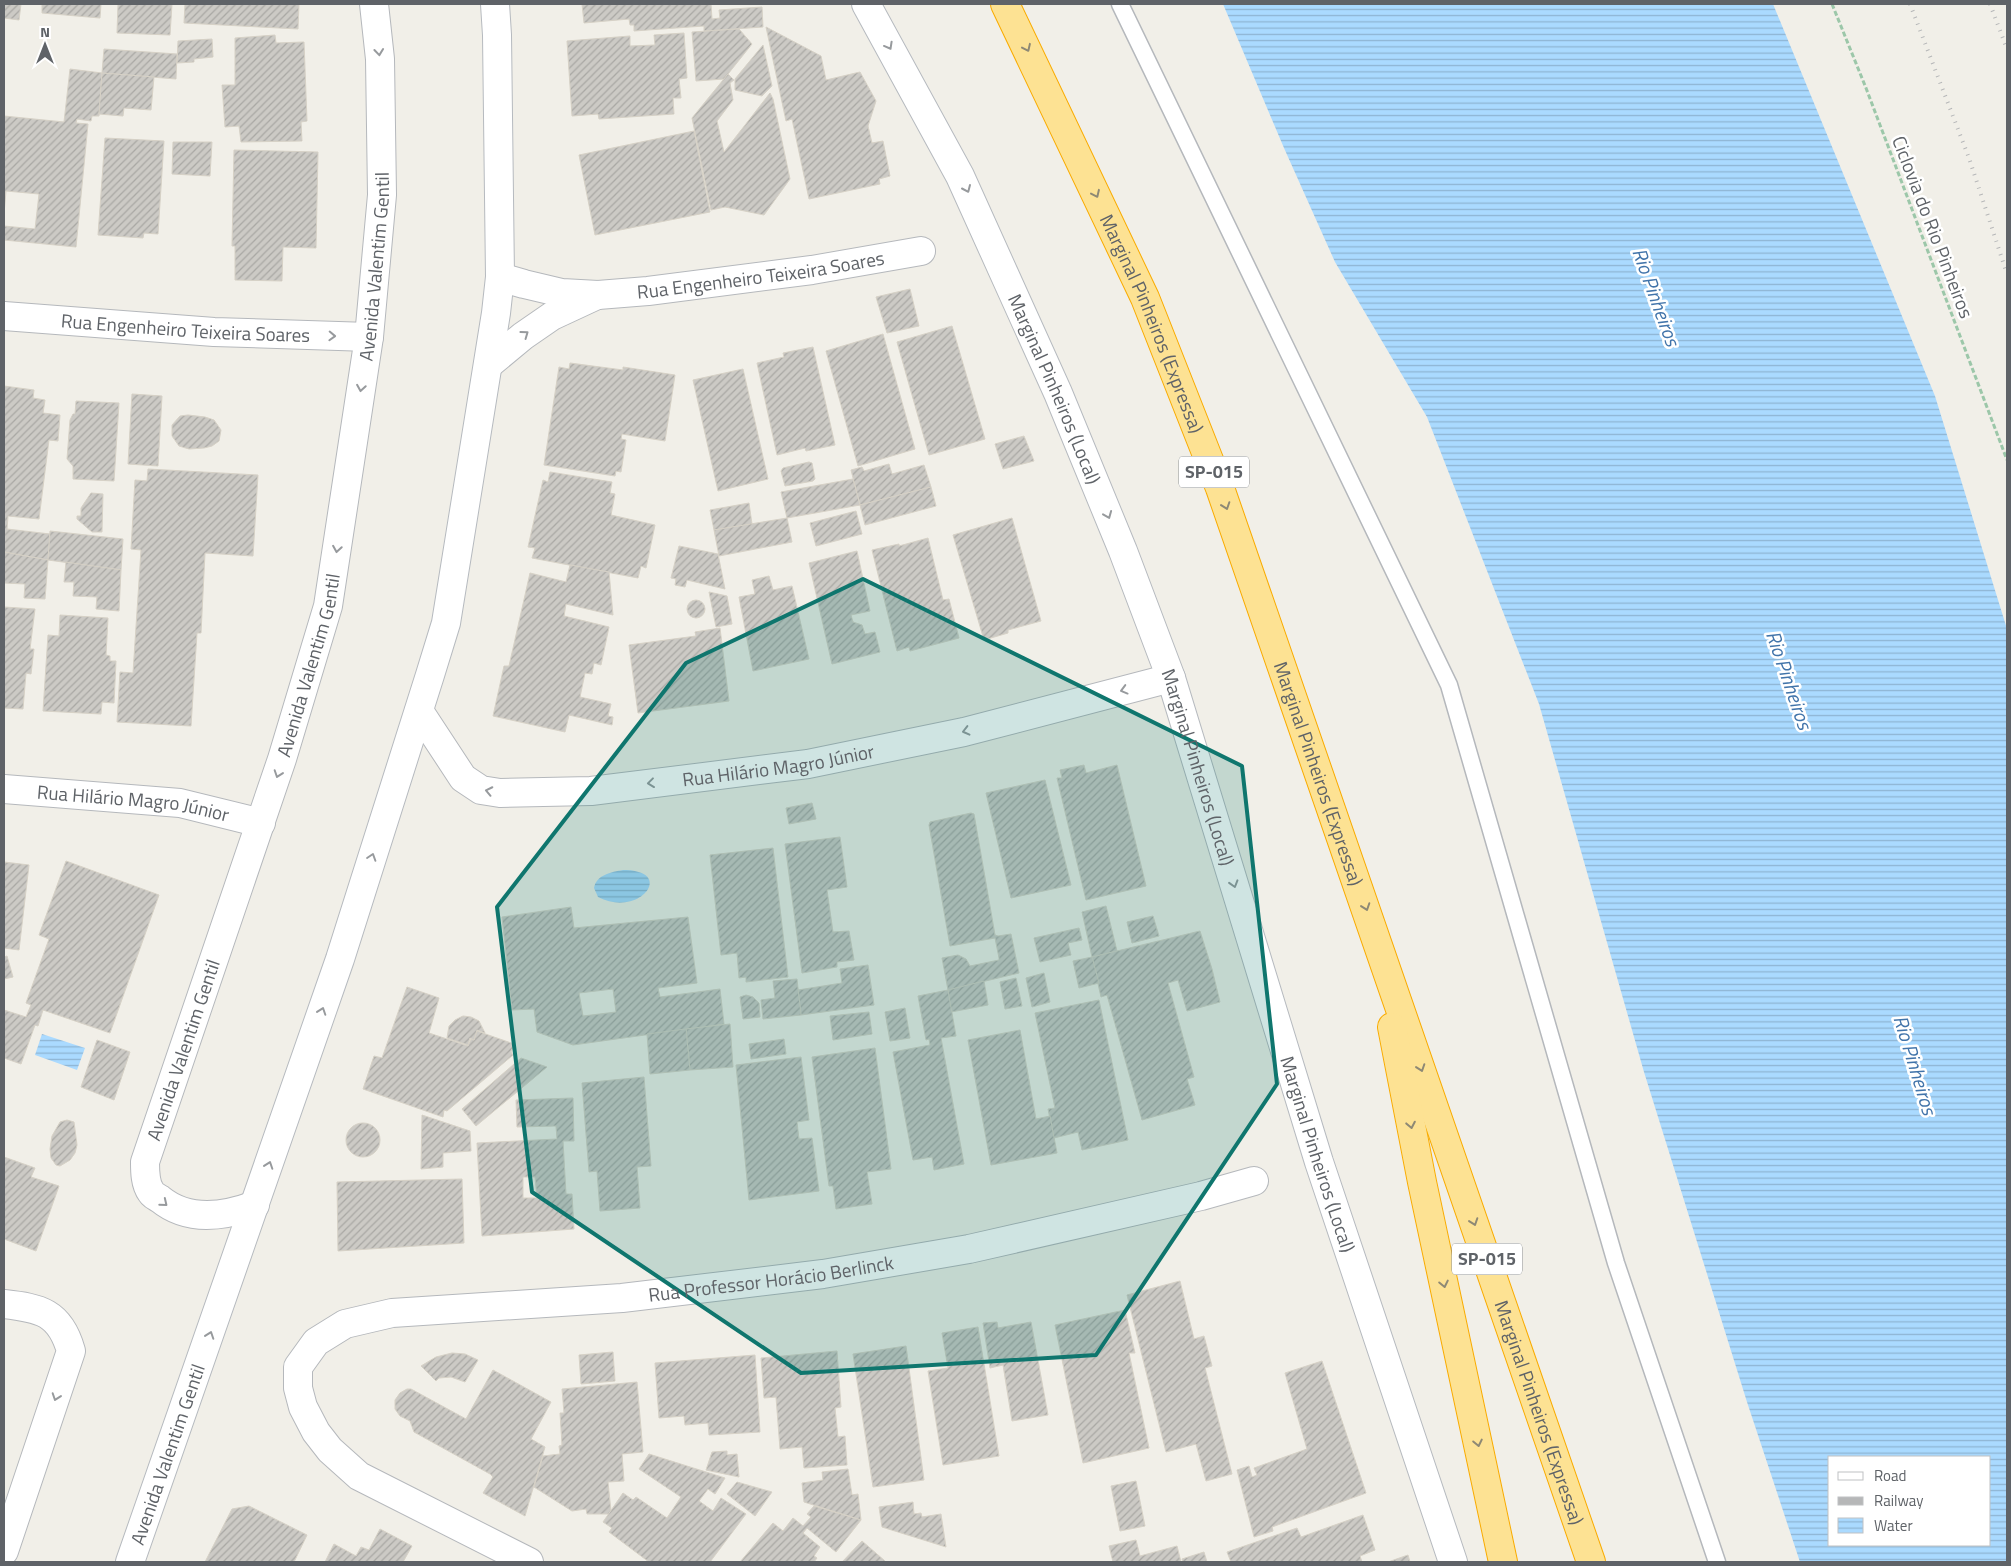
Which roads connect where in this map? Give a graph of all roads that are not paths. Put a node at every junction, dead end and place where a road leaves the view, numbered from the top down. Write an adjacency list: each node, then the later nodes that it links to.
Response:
1 (374, 4): 10 (street, Avenida Valentim Gentil, one-way to 10)
2 (496, 4): 7 (street, Avenida Valentim Gentil)
3 (866, 4): 12 (street, Marginal Pinheiros (Local), one-way to 12)
4 (1005, 4): 16 (highway, Marginal Pinheiros (Expressa) / SP-015, one-way to 16)
5 (1120, 4): 26 (lane)
6 (921, 251): 8 (street, Rua Engenheiro Teixeira Soares)
7 (500, 277): 8 (street, Rua Engenheiro Teixeira Soares); 11 (street, Avenida Valentim Gentil)
8 (598, 294): 11 (street, Rua Engenheiro Teixeira Soares, one-way to 8)
9 (4, 316): 10 (street, Rua Engenheiro Teixeira Soares, one-way to 10)
10 (369, 337): 15 (street, Avenida Valentim Gentil, one-way to 15)
11 (488, 365): 13 (street, Avenida Valentim Gentil)
12 (1171, 678): 13 (street, Rua Hilário Magro Júnior, one-way to 13); 23 (street, Marginal Pinheiros (Local), one-way to 23)
13 (419, 711): 18 (street, Avenida Valentim Gentil, one-way to 13)
14 (4, 789): 15 (street, Rua Hilário Magro Júnior)
15 (261, 823): 18 (street, Avenida Valentim Gentil, one-way to 18)
16 (1382, 956): 24 (highway, one-way to 24); 25 (highway, Marginal Pinheiros (Expressa) / SP-015, one-way to 25)
17 (1254, 1181): 22 (street, Rua Professor Horácio Berlinck)
18 (255, 1205): 21 (street, Avenida Valentim Gentil, one-way to 18)
19 (4, 1304): 20 (street, one-way to 20)
20 (4, 1552)
21 (130, 1562)
22 (529, 1562)
23 (1453, 1562)
24 (1503, 1562)
25 (1591, 1562)
26 (1717, 1562)

